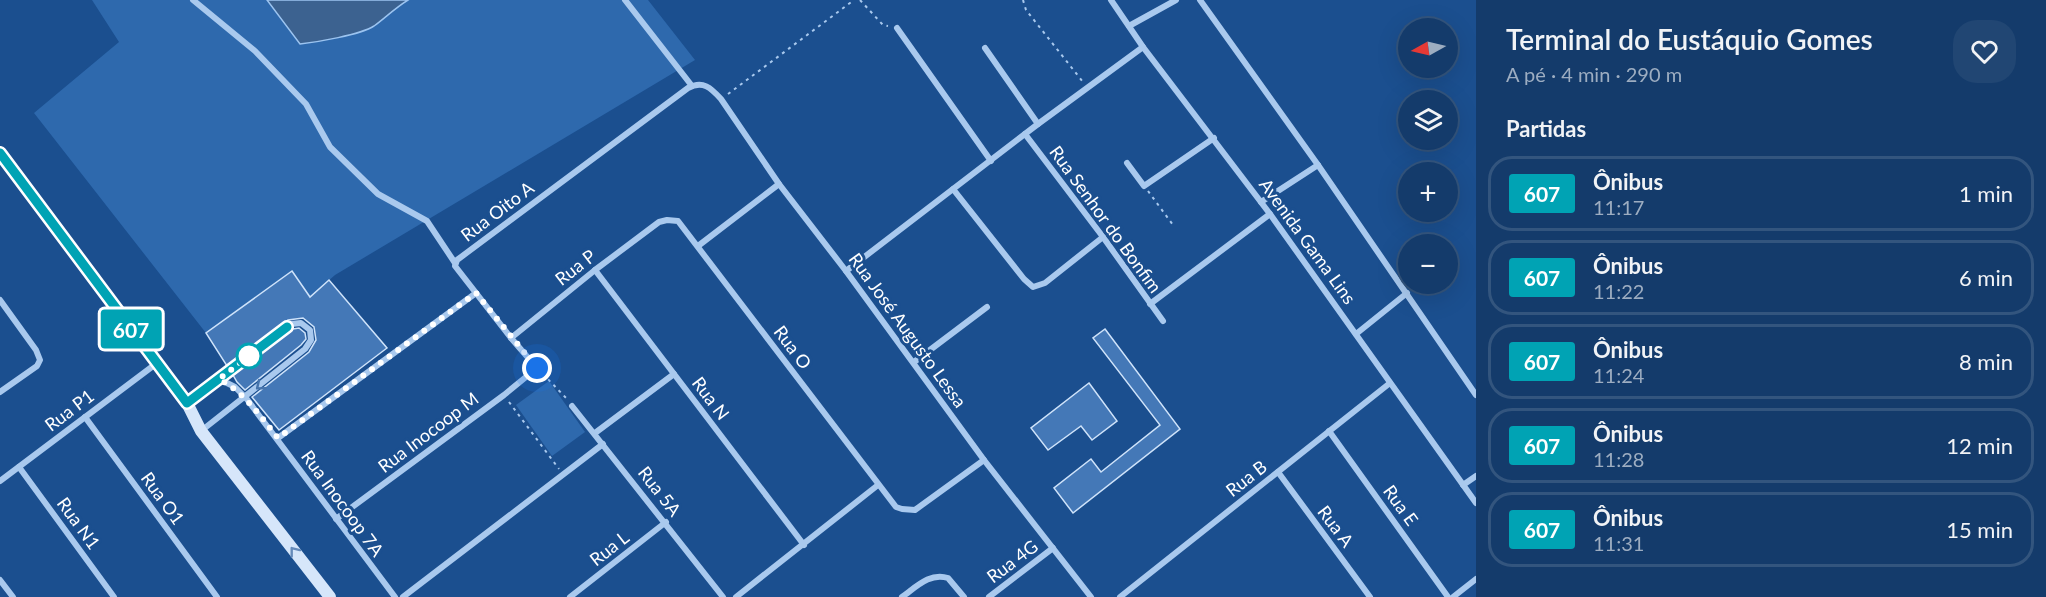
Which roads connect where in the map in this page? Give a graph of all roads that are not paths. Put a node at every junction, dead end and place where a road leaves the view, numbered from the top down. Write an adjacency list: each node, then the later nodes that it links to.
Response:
1 (193, 0): 26 (street)
2 (625, 0): 11 (street)
3 (1111, 0): 6 (street, Avenida Gama Lins)
4 (1176, 0): 6 (street)
5 (1200, 0): 18 (street)
6 (1129, 26): 8 (street, Avenida Gama Lins)
7 (897, 28): 16 (street)
8 (1143, 47): 12 (street); 14 (street, Avenida Gama Lins)
9 (985, 48): 12 (street)
10 (700, 84): 11 (street, Rua Oito A); 19 (street, Rua José Augusto Lessa)
11 (692, 86): 26 (street, Rua Oito A)
12 (1038, 124): 13 (street)
13 (1025, 134): 16 (street); 24 (street, Rua Senhor do Bonfim)
14 (1214, 138): 17 (street); 21 (street, Avenida Gama Lins)
15 (0, 153): 40 (street)
16 (991, 161): 20 (street)
17 (1127, 163)
18 (1318, 165): 21 (street); 29 (street)
19 (779, 184): 25 (street); 28 (street, Rua José Augusto Lessa)
20 (953, 189): 24 (street); 28 (street)
21 (1261, 202): 22 (street, Avenida Gama Lins)
22 (1270, 214): 34 (street); 37 (street, Avenida Gama Lins)
23 (659, 222): 25 (street, Rua O); 27 (street, Rua P)
24 (1103, 237): 34 (street, Rua Senhor do Bonfim)
25 (698, 246): 60 (street, Rua O)
26 (455, 263): 30 (street, Rua Oito A)
27 (595, 270): 38 (street, Rua P); 41 (street, Rua N)
28 (846, 271): 39 (street, Rua José Augusto Lessa)
29 (1398, 280)
30 (476, 293): 38 (street, Rua Oito A); 53 (street)
31 (1406, 294): 37 (street)
32 (1408, 294): 45 (street)
33 (0, 300): 44 (street)
34 (1150, 304): 36 (street, Rua Senhor do Bonfim)
35 (987, 308): 39 (street)
36 (1163, 321)
37 (1356, 333): 43 (street, Avenida Gama Lins)
38 (511, 338): 63 (street, Rua Inocoop M)
39 (914, 362): 55 (street, Rua José Augusto Lessa)
40 (157, 363): 47 (street); 49 (street, Rua P1)
41 (674, 374): 52 (street); 65 (street, Rua N)
42 (219, 379): 46 (street, Rua Inocoop 7A); 46 (street, one-way to 46); 47 (street)
43 (1390, 383): 51 (street, Rua B); 61 (street, Avenida Gama Lins)
44 (0, 392)
45 (1476, 394)
46 (246, 398): 50 (street); 53 (street, Rua Inocoop 7A)
47 (187, 403): 50 (street)
48 (572, 406): 52 (street, Rua 5A)
49 (85, 417): 56 (street, Rua P1); 71 (street, Rua O1)
50 (201, 431): 72 (street, one-way to 50)
51 (1329, 431): 57 (street, Rua B); 84 (street, Rua E)
52 (595, 433): 54 (street, Rua 5A)
53 (278, 438): 63 (street, Rua Inocoop 7A)
54 (603, 444): 64 (street, Rua 5A); 74 (street)
55 (984, 460): 60 (street, Rua O); 66 (street, Rua José Augusto Lessa)
56 (19, 467): 59 (street, Rua P1); 70 (street, Rua N1)
57 (1278, 472): 82 (street, Rua B); 83 (street, Rua A)
58 (1476, 476): 61 (street)
59 (0, 481)
60 (878, 485): 65 (street)
61 (1464, 485): 62 (street, Avenida Gama Lins)
62 (1476, 503)
63 (336, 519): 73 (street, Rua Inocoop 7A)
64 (666, 522): 75 (street, Rua L); 76 (street, Rua 5A)
65 (804, 545): 77 (street)
66 (1053, 548): 80 (street, Rua 4G); 81 (street, Rua José Augusto Lessa)
67 (1476, 579): 85 (street)
68 (0, 580): 69 (street)
69 (13, 597)
70 (114, 597)
71 (217, 597)
72 (330, 597)
73 (395, 597)
74 (404, 597)
75 (570, 597)
76 (723, 597)
77 (736, 597)
78 (902, 597): 79 (street)
79 (964, 597)
80 (989, 597)
81 (1091, 597)
82 (1120, 597)
83 (1370, 597)
84 (1448, 597)
85 (1453, 597)

